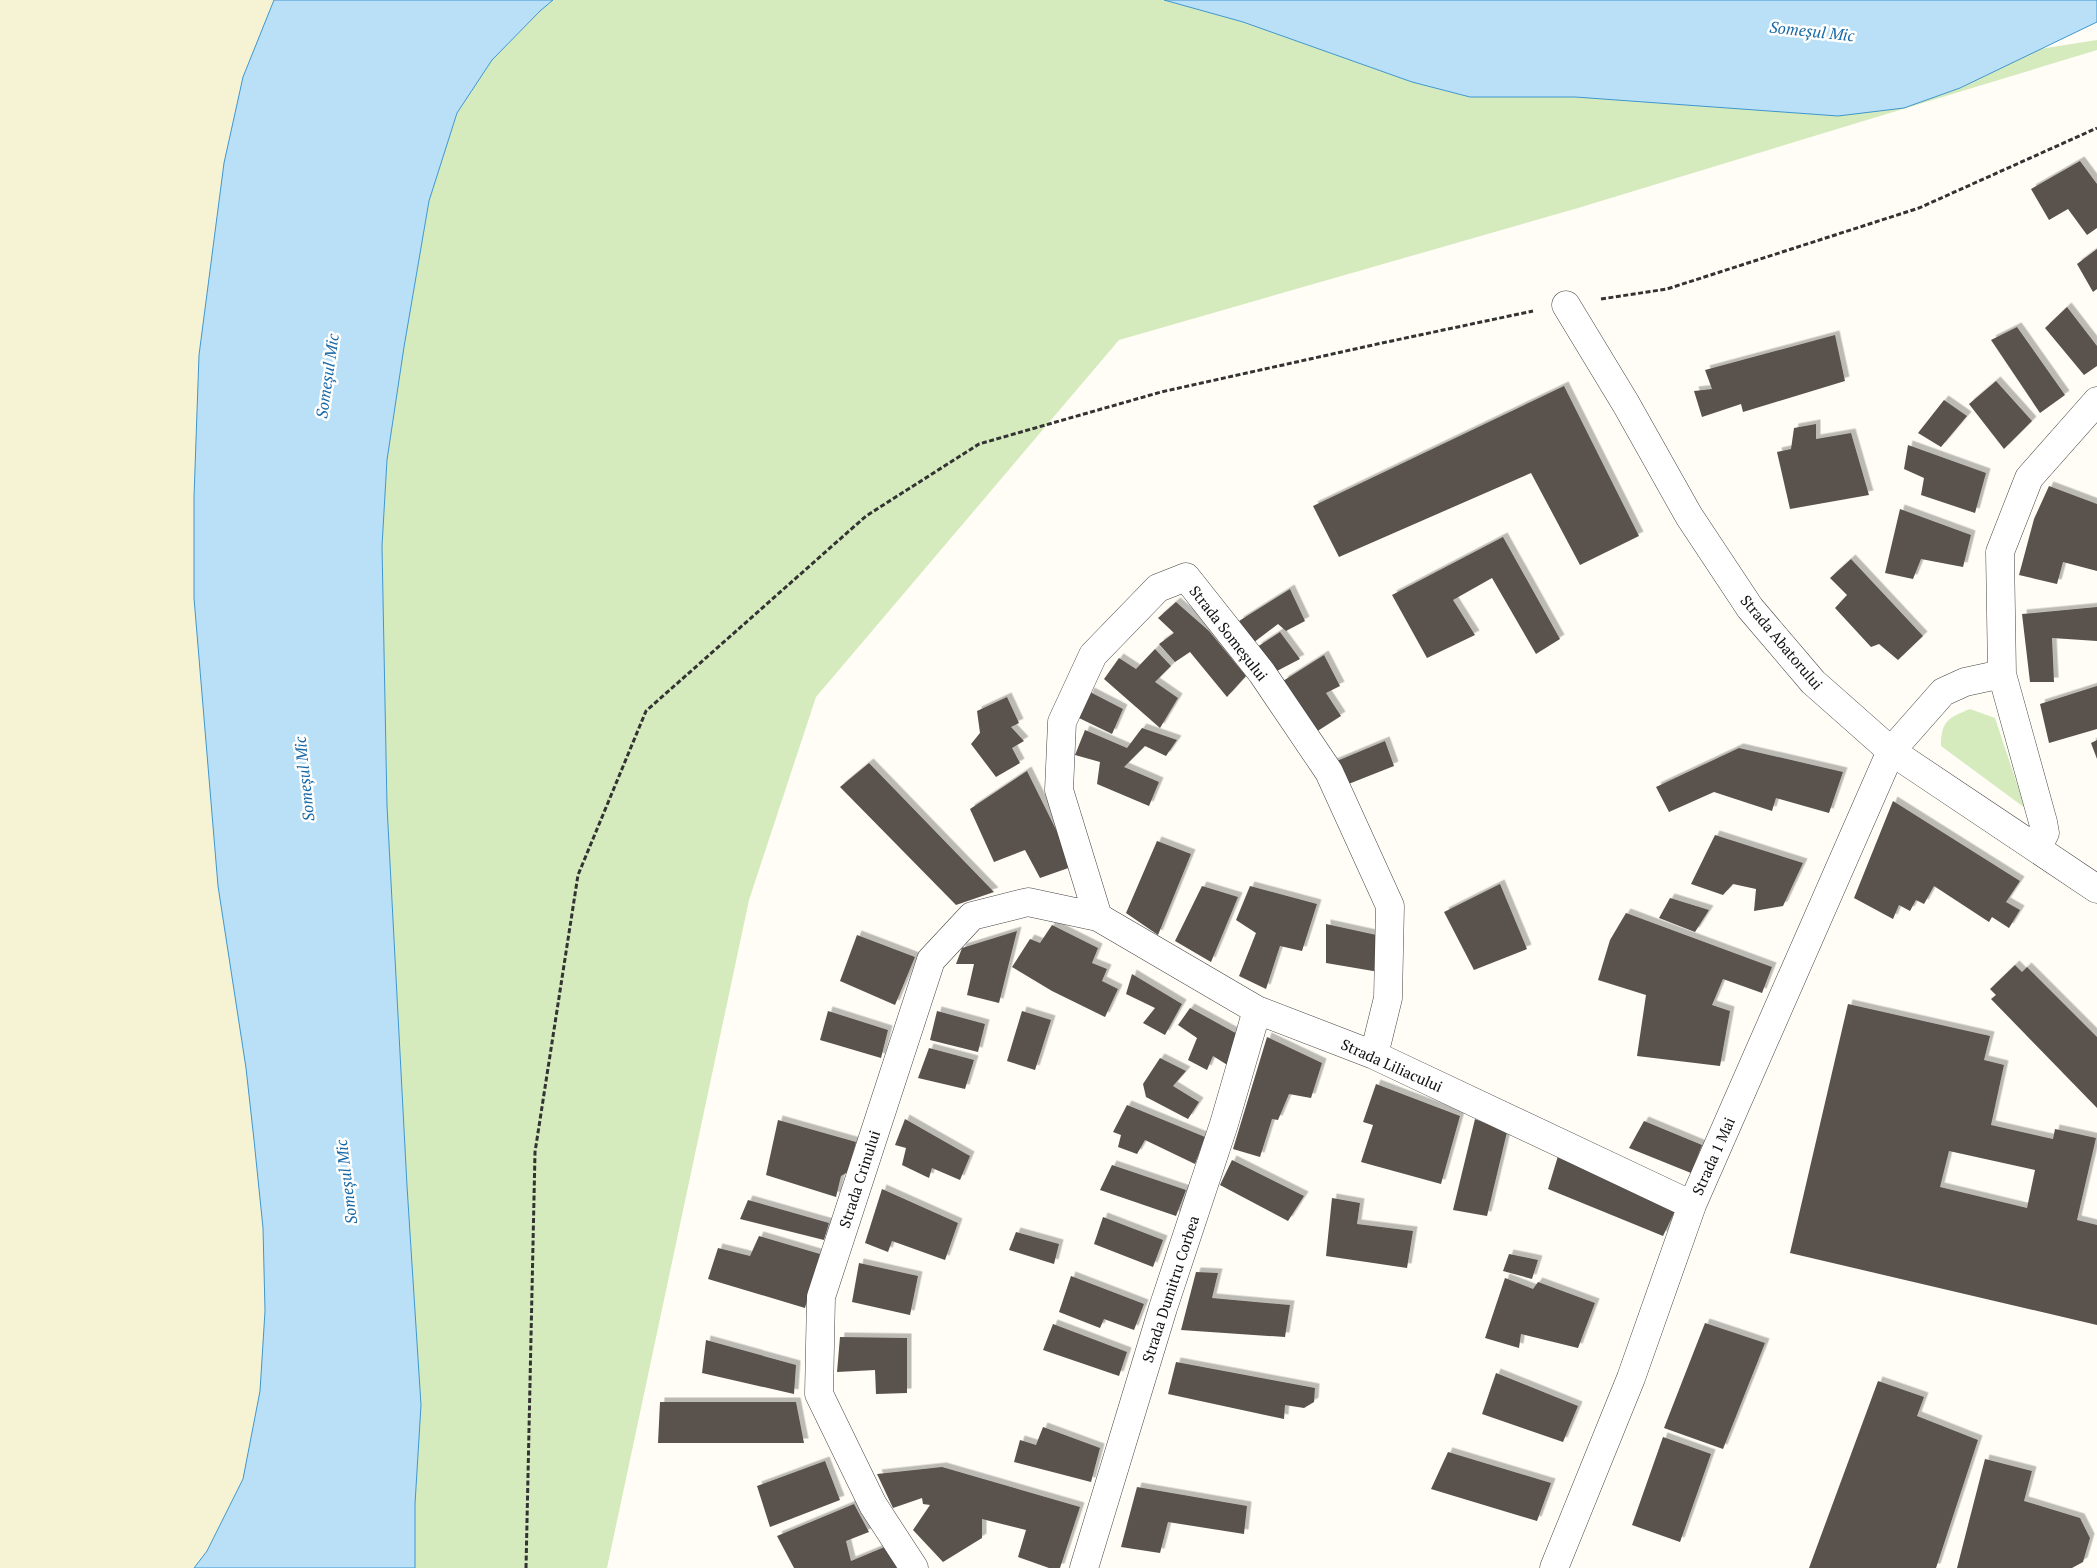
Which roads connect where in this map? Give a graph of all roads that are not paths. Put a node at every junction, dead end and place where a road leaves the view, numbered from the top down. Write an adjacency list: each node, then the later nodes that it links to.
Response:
1 (1566, 304): 4 (street, Strada Abatorului)
2 (2097, 401): 3 (street)
3 (2002, 674): 4 (street, Strada 1 Mai); 5 (street)
4 (1891, 751): 5 (street, Strada Abatorului); 10 (street, Strada 1 Mai)
5 (2037, 848): 6 (street, Strada Abatorului)
6 (2097, 889)
7 (1098, 918): 8 (street, Strada Liliacului); 9 (street, Strada Someșului); 11 (street, Strada Crinului)
8 (1257, 1010): 9 (street, Strada Liliacului); 12 (street, Strada Dumitru Corbea)
9 (1374, 1055): 10 (street, Strada Liliacului)
10 (1692, 1205): 13 (street, Strada 1 Mai)
11 (914, 1568)
12 (1084, 1568)
13 (1554, 1568)

